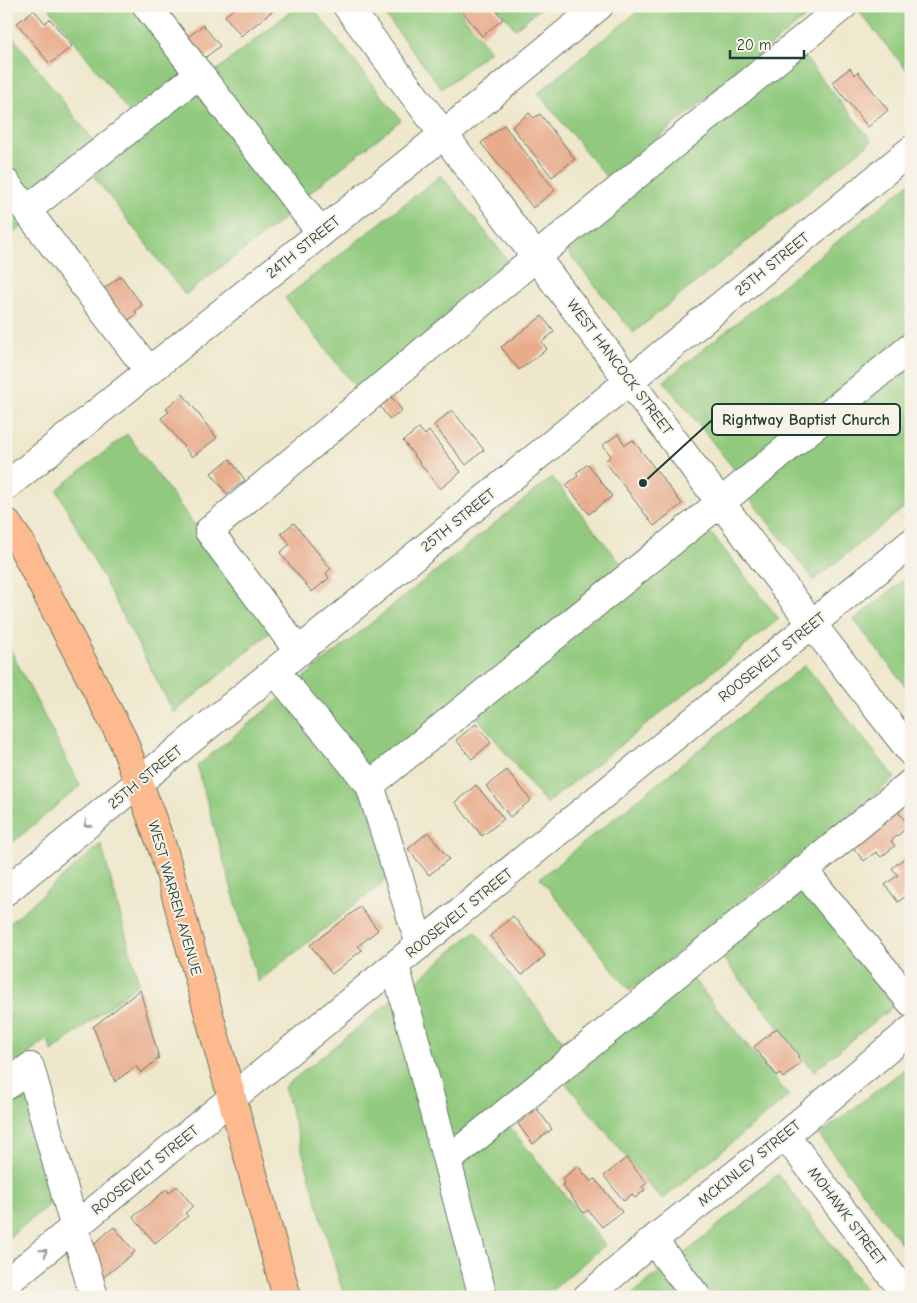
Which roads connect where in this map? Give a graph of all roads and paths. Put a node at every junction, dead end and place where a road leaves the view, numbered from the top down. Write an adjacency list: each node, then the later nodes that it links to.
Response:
1 (147, 6): 5 (street)
2 (348, 6): 6 (street, WEST HANCOCK STREET)
3 (599, 6): 6 (street, 24TH STREET)
4 (843, 6): 11 (street)
5 (199, 74): 9 (street); 10 (street)
6 (444, 134): 10 (street, 24TH STREET); 11 (street, WEST HANCOCK STREET)
7 (911, 150): 14 (street, 25TH STREET)
8 (6, 183): 9 (street)
9 (27, 210): 13 (street)
10 (321, 233): 13 (street, 24TH STREET)
11 (536, 256): 14 (street, WEST HANCOCK STREET); 20 (street)
12 (911, 347): 16 (street)
13 (149, 371): 15 (street, 24TH STREET)
14 (630, 380): 16 (street, WEST HANCOCK STREET); 20 (street, 25TH STREET)
15 (6, 486)
16 (721, 502): 19 (street, WEST HANCOCK STREET); 25 (street)
17 (6, 522): 23 (main road, WEST WARREN AVENUE)
18 (911, 543): 19 (street, ROOSEVELT STREET)
19 (812, 624): 22 (street, WEST HANCOCK STREET); 28 (street, ROOSEVELT STREET)
20 (299, 652): 21 (street, 25TH STREET)
21 (275, 670): 23 (street, 25TH STREET); 25 (street)
22 (911, 752)
23 (139, 782): 27 (street, 25TH STREET, one-way to 27); 33 (main road, WEST WARREN AVENUE)
24 (911, 783): 26 (street)
25 (370, 785): 28 (street)
26 (803, 870): 30 (street); 35 (street)
27 (6, 891)
28 (420, 945): 29 (street, ROOSEVELT STREET)
29 (395, 965): 33 (street, ROOSEVELT STREET); 35 (street)
30 (911, 1002)
31 (911, 1030): 34 (street, MCKINLEY STREET)
32 (6, 1086): 36 (street)
33 (232, 1099): 36 (street, ROOSEVELT STREET); 40 (main road, WEST WARREN AVENUE)
34 (785, 1135): 37 (street, MCKINLEY STREET); 44 (street, MOHAWK STREET)
35 (447, 1161): 41 (street)
36 (74, 1228): 38 (street, ROOSEVELT STREET, one-way to 36); 39 (street)
37 (653, 1240): 42 (street, MCKINLEY STREET); 43 (street)
38 (6, 1283)
39 (94, 1297)
40 (286, 1297)
41 (483, 1297)
42 (587, 1297)
43 (697, 1297)
44 (908, 1297)

